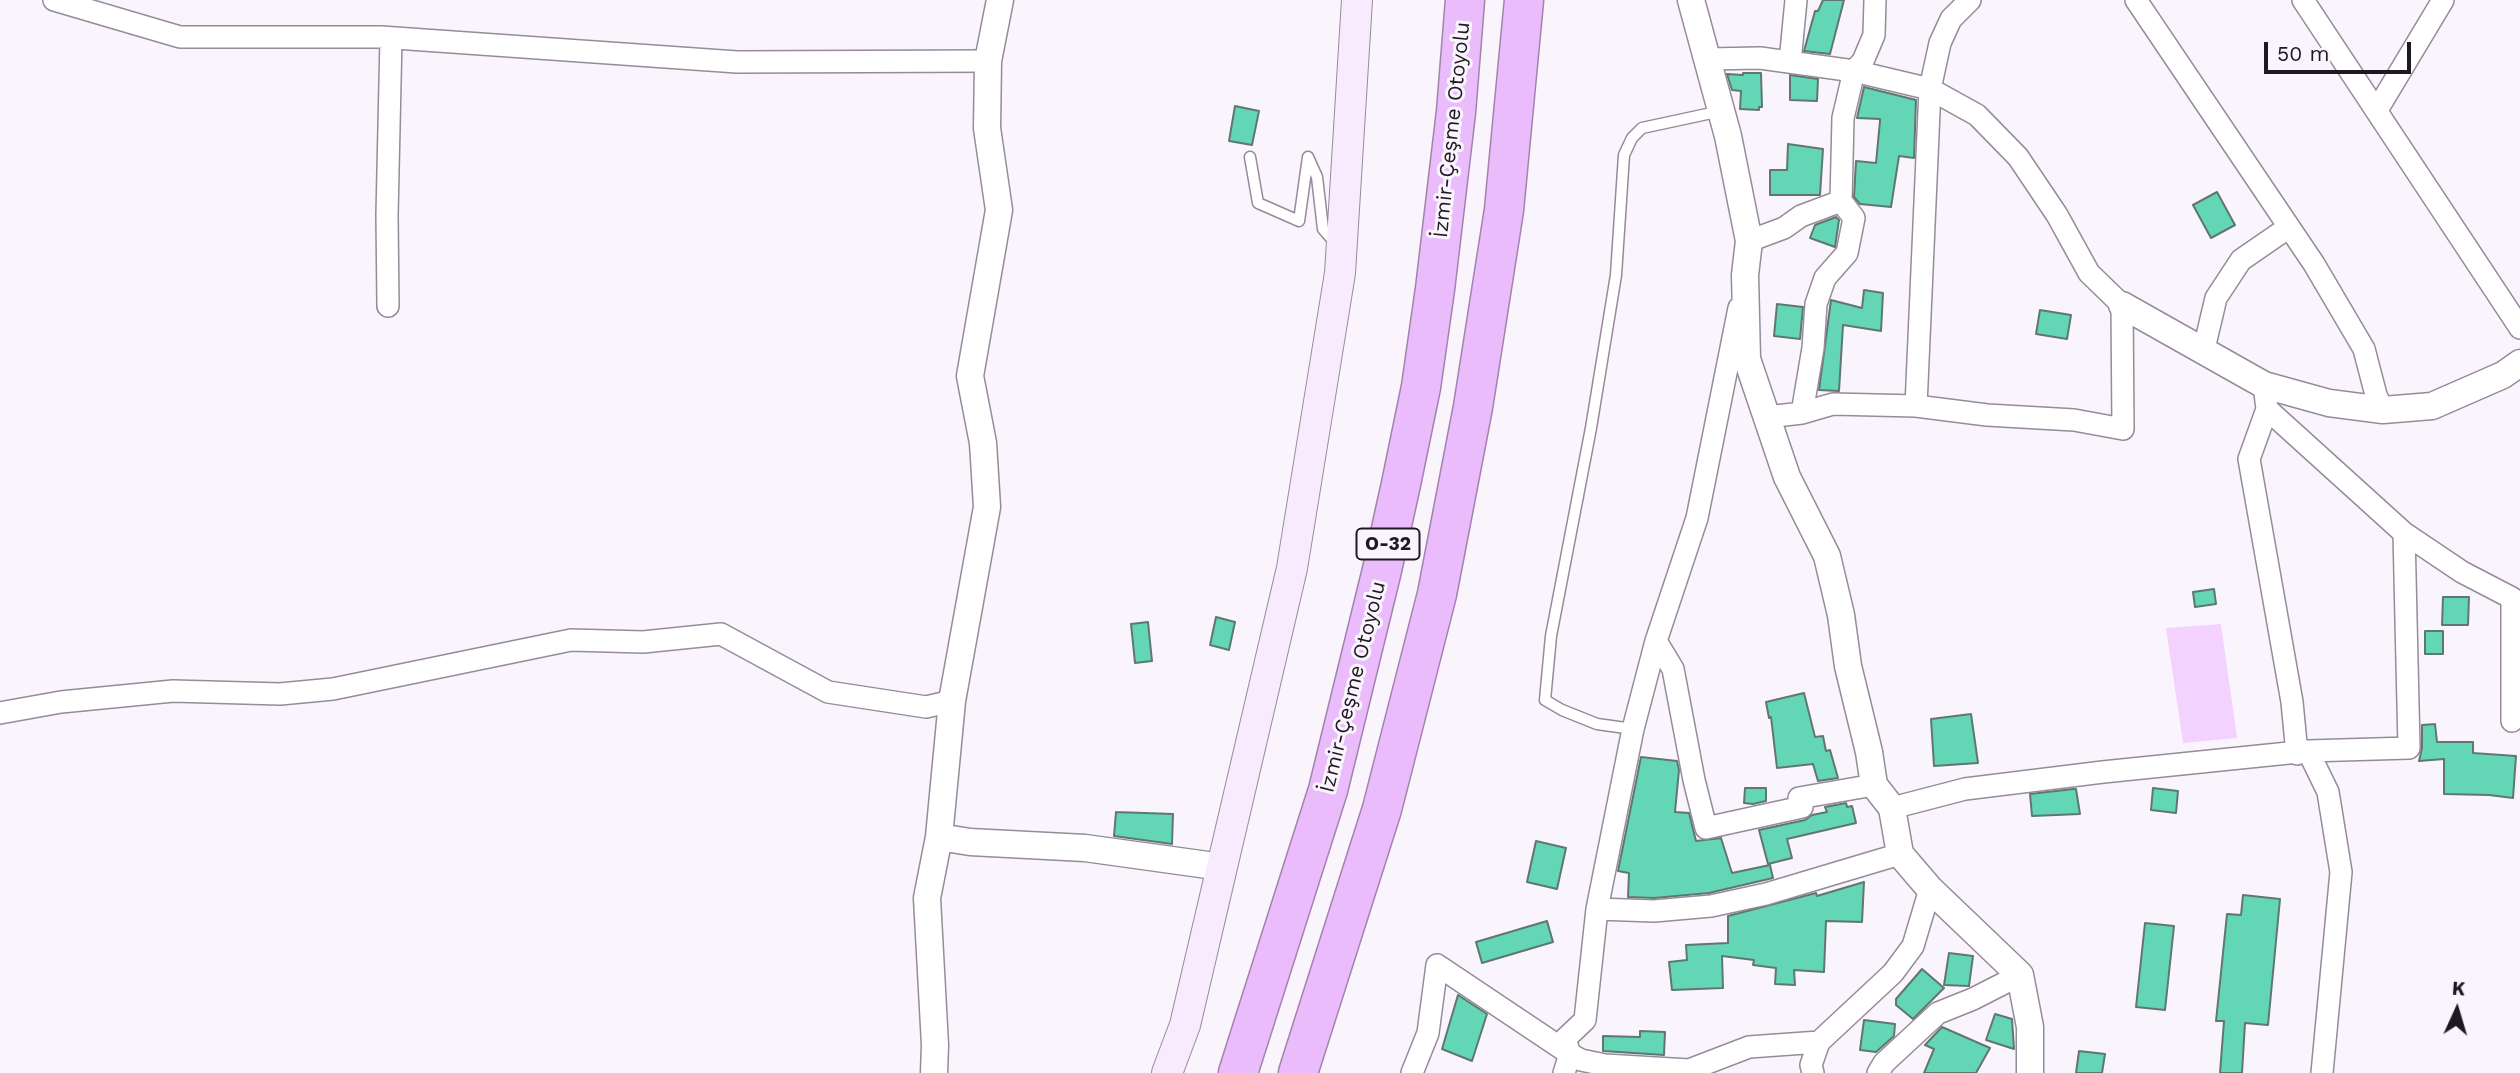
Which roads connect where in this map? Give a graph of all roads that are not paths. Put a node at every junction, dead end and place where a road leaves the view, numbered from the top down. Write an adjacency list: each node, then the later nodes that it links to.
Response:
1 (54, 0): 13 (street)
2 (1000, 0): 15 (street)
3 (1357, 0): 25 (main road)
4 (1465, 0): 60 (highway, İzmir-Çeşme Otoyolu / O-32)
5 (1524, 0): 61 (highway, O-32)
6 (1691, 0): 14 (street)
7 (1796, 0): 16 (street)
8 (1875, 0): 17 (street)
9 (1970, 0): 18 (street)
10 (2136, 0): 23 (street)
11 (2303, 0): 19 (street)
12 (2443, 0): 19 (street)
13 (391, 38): 15 (street); 28 (street)
14 (1707, 58): 16 (street); 20 (street)
15 (988, 61): 40 (street)
16 (1790, 62): 17 (street)
17 (1854, 71): 18 (street); 22 (street)
18 (1930, 89): 27 (street); 33 (street)
19 (2377, 110): 29 (street)
20 (1721, 111): 24 (street); 44 (lane)
21 (1250, 157): 25 (lane)
22 (1841, 201): 24 (street); 35 (street)
23 (2289, 227): 30 (street); 34 (street)
24 (1749, 241): 26 (street)
25 (1342, 252): 51 (main road)
26 (1745, 275): 36 (street); 39 (street)
27 (2123, 305): 30 (street); 33 (street)
28 (388, 306)
29 (2520, 328)
30 (2203, 353): 32 (street)
31 (2520, 363): 34 (street)
32 (2265, 397): 34 (street); 37 (street); 46 (street)
33 (1916, 406): 35 (street)
34 (2383, 410)
35 (1802, 413): 36 (street)
36 (1767, 416): 47 (street)
37 (2404, 533): 38 (street); 46 (street)
38 (2516, 603): 43 (street)
39 (1656, 641): 44 (street); 47 (street)
40 (952, 701): 41 (street); 45 (street)
41 (926, 707): 42 (street); 45 (street)
42 (0, 713)
43 (2512, 721)
44 (1633, 730): 53 (street)
45 (947, 739): 49 (street)
46 (2302, 752): 48 (street); 66 (street)
47 (1874, 785): 48 (street)
48 (1892, 808): 50 (street)
49 (939, 837): 51 (street); 58 (street)
50 (1900, 854): 52 (street); 53 (street)
51 (1222, 867): 59 (main road)
52 (1930, 889): 54 (street); 55 (street)
53 (1597, 909): 56 (street)
54 (2020, 975): 64 (street); 65 (street)
55 (1819, 1042): 57 (street); 63 (street)
56 (1567, 1064): 57 (street); 62 (street)
57 (1689, 1071)
58 (934, 1073)
59 (1167, 1073)
60 (1238, 1073)
61 (1298, 1073)
62 (1412, 1073)
63 (1813, 1073)
64 (1878, 1073)
65 (2030, 1073)
66 (2322, 1073)

